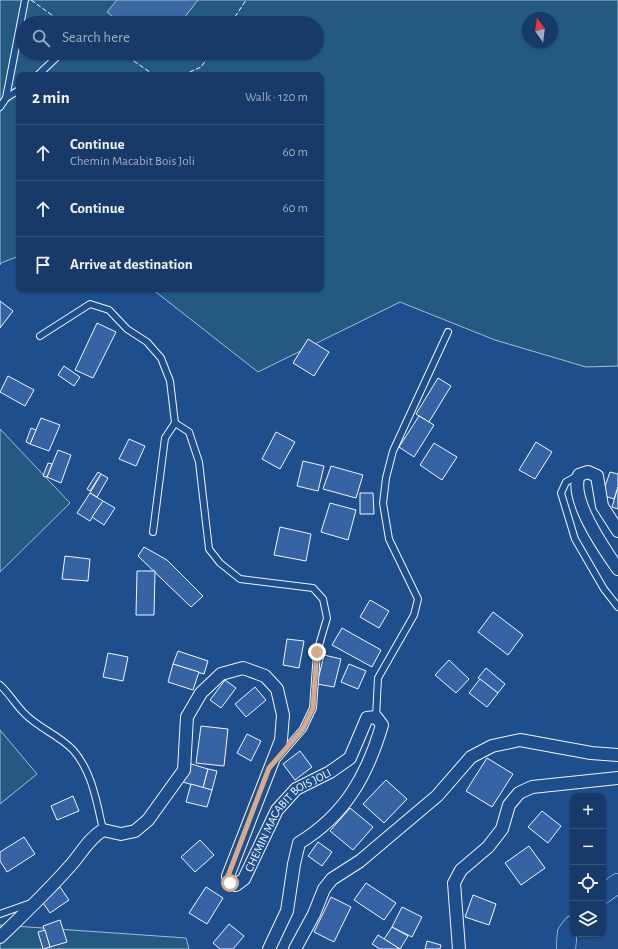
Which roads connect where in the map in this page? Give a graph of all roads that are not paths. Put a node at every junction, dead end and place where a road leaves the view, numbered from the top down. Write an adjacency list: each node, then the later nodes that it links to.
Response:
1 (25, 0): 2 (lane)
2 (22, 16)
3 (16, 46): 7 (lane)
4 (54, 60): 5 (lane)
5 (41, 72)
6 (16, 92): 7 (lane)
7 (6, 98): 8 (lane)
8 (0, 107)
9 (448, 332): 18 (lane)
10 (40, 336): 11 (lane)
11 (175, 423): 14 (lane); 20 (lane)
12 (579, 475): 13 (street); 15 (street); 16 (lane)
13 (618, 531)
14 (153, 532)
15 (618, 568)
16 (618, 607)
17 (0, 685): 22 (lane)
18 (376, 717): 20 (street, CHEMIN MACABIT BOIS JOLI); 29 (street, CHEMIN MACABIT BOIS JOLI)
19 (618, 755): 30 (street)
20 (269, 768): 22 (street, CHEMIN MACABIT BOIS JOLI)
21 (618, 778): 31 (street)
22 (103, 830): 25 (street)
23 (618, 883): 24 (main road)
24 (606, 892)
25 (40, 899): 26 (lane); 28 (street)
26 (0, 914)
27 (570, 929): 32 (main road)
28 (0, 937)
29 (269, 949)
30 (295, 949)
31 (459, 949)
32 (566, 949)

